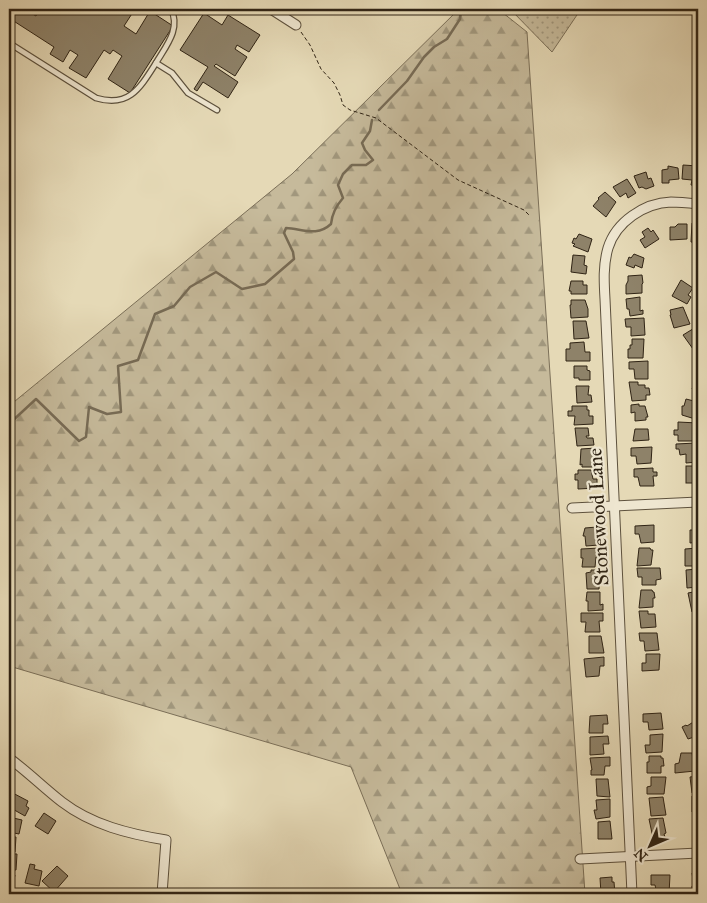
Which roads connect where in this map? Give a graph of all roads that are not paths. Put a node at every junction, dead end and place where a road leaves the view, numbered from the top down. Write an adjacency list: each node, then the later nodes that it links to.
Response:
1 (171, 9): 5 (lane)
2 (271, 9): 3 (street)
3 (296, 25)
4 (9, 43): 5 (lane)
5 (156, 63): 6 (lane)
6 (217, 110)
7 (698, 204): 9 (street, Stonewood Lane)
8 (698, 502): 9 (street)
9 (616, 506): 10 (street); 13 (street, Stonewood Lane)
10 (572, 508)
11 (10, 762): 15 (street)
12 (698, 853): 13 (street)
13 (630, 857): 14 (street); 16 (street, Stonewood Lane)
14 (580, 859)
15 (162, 894)
16 (632, 894)

